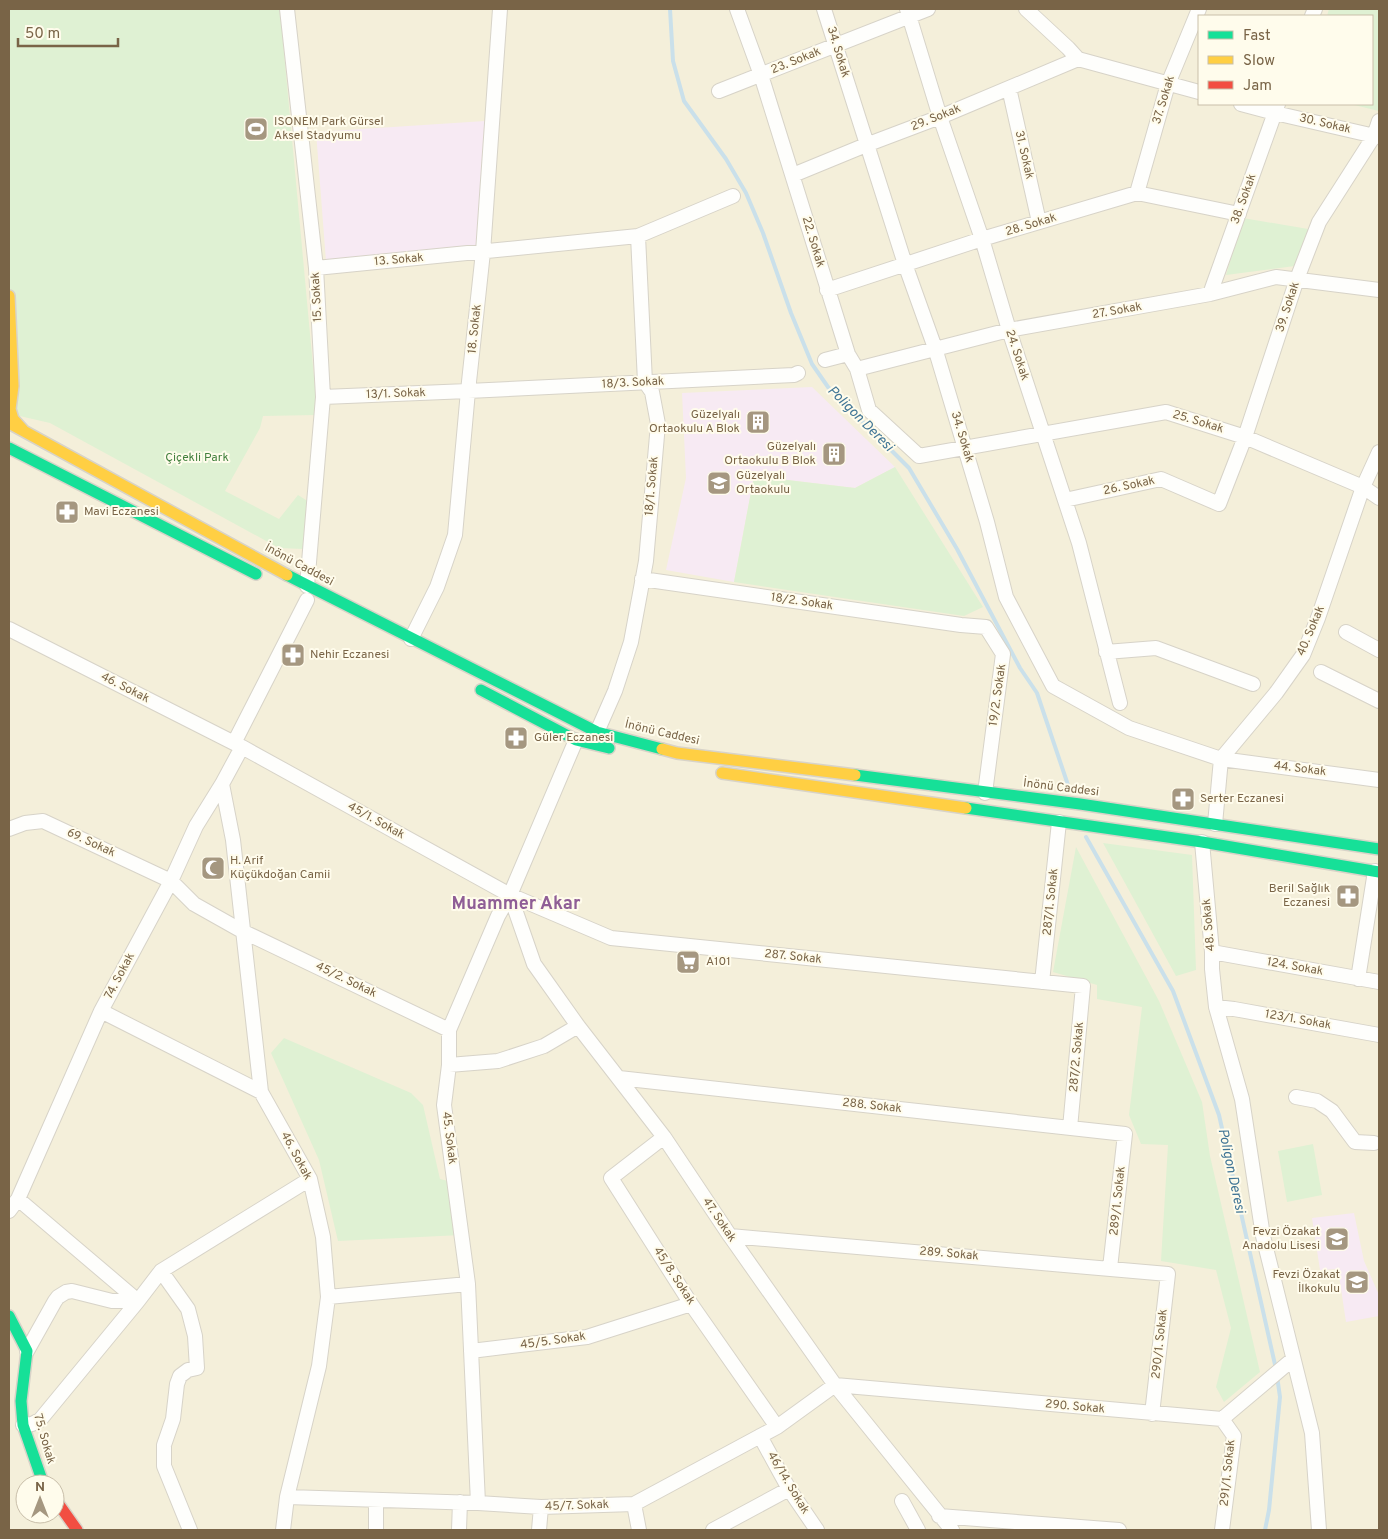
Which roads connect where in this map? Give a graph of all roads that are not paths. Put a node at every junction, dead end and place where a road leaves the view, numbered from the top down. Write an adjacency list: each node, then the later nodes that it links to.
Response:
1 (287, 9): 31 (street, 15. Sokak)
2 (500, 9): 29 (street, 18. Sokak)
3 (737, 9): 11 (street, 22. Sokak)
4 (824, 9): 9 (street, 34. Sokak)
5 (928, 9): 8 (street, 23. Sokak)
6 (1026, 9): 10 (street)
7 (1200, 9): 12 (street, 37. Sokak)
8 (908, 13): 9 (street, 23. Sokak); 18 (street, 24. Sokak)
9 (836, 44): 11 (street, 23. Sokak); 21 (street, 34. Sokak)
10 (1078, 59): 12 (street); 13 (street, 29. Sokak)
11 (761, 75): 14 (street, 23. Sokak); 22 (street, 22. Sokak)
12 (1168, 84): 15 (street); 23 (street, 37. Sokak)
13 (1009, 88): 18 (street, 29. Sokak); 26 (street, 31. Sokak)
14 (719, 91)
15 (1198, 92)
16 (1250, 105): 17 (street, 30. Sokak)
17 (1277, 108): 20 (street, 30. Sokak); 25 (street, 38. Sokak)
18 (940, 117): 21 (street, 29. Sokak); 28 (street, 24. Sokak)
19 (1379, 121): 20 (street, 39. Sokak)
20 (1376, 136): 32 (street, 39. Sokak)
21 (866, 145): 22 (street, 29. Sokak); 30 (street, 34. Sokak)
22 (793, 175): 33 (street, 22. Sokak)
23 (1137, 193): 25 (street, 28. Sokak); 26 (street, 28. Sokak)
24 (733, 196): 27 (street)
25 (1239, 214): 35 (street, 38. Sokak)
26 (1039, 222): 28 (street, 28. Sokak)
27 (638, 236): 29 (street); 43 (street, 18/1. Sokak)
28 (982, 240): 30 (street, 28. Sokak); 37 (street, 24. Sokak)
29 (483, 252): 31 (street, 13. Sokak); 44 (street, 18. Sokak)
30 (904, 264): 33 (street, 28. Sokak); 38 (street, 34. Sokak)
31 (316, 268): 45 (street, 15. Sokak)
32 (1297, 279): 34 (street, 27. Sokak); 35 (street, 27. Sokak); 50 (street, 39. Sokak)
33 (827, 290): 39 (street, 22. Sokak)
34 (1379, 290)
35 (1210, 294): 37 (street, 27. Sokak)
36 (9, 296): 46 (main road)
37 (1009, 330): 38 (street, 27. Sokak); 49 (street, 24. Sokak)
38 (935, 348): 41 (street, 27. Sokak); 52 (street, 34. Sokak)
39 (848, 354): 40 (street); 41 (street, 22. Sokak)
40 (825, 360)
41 (857, 369): 52 (street, 22. Sokak)
42 (798, 373): 43 (street, 18/3. Sokak)
43 (645, 382): 44 (street, 18/3. Sokak); 59 (street, 18/1. Sokak)
44 (468, 392): 45 (street, 13/1. Sokak); 64 (street, 18. Sokak)
45 (323, 397): 60 (street, 15. Sokak)
46 (9, 407): 48 (main road)
47 (9, 423): 48 (main road, İnönü Caddesi)
48 (23, 430): 60 (main road, İnönü Caddesi)
49 (1043, 434): 50 (street, 25. Sokak); 52 (street, 25. Sokak); 56 (street, 24. Sokak)
50 (1245, 437): 54 (street, 25. Sokak); 57 (street, 39. Sokak)
51 (9, 448): 58 (main road)
52 (965, 448): 76 (street, 34. Sokak)
53 (1379, 452): 54 (street, 40. Sokak)
54 (1364, 487): 55 (street, 25. Sokak); 76 (street, 40. Sokak)
55 (1379, 498)
56 (1065, 500): 57 (street, 26. Sokak); 66 (street, 24. Sokak)
57 (1219, 504)
58 (263, 577)
59 (642, 579): 61 (street, 18/2. Sokak); 72 (street, 18/1. Sokak)
60 (307, 596): 64 (main road, İnönü Caddesi); 74 (street, 74. Sokak)
61 (962, 625): 80 (street, 19/2. Sokak)
62 (9, 629): 74 (street, 46. Sokak)
63 (1346, 632): 65 (street)
64 (410, 639): 72 (main road, İnönü Caddesi)
65 (1379, 650)
66 (1106, 652): 68 (street); 71 (street, 24. Sokak)
67 (1321, 672): 70 (street)
68 (1253, 684)
69 (472, 685): 73 (main road)
70 (1379, 701)
71 (1120, 703)
72 (597, 732): 80 (main road, İnönü Caddesi)
73 (576, 740): 75 (main road); 88 (street, 45. Sokak)
74 (238, 745): 79 (street, 74. Sokak); 88 (street, 45/1. Sokak)
75 (622, 752)
76 (1221, 759): 78 (street, 44. Sokak); 82 (street)
77 (706, 771): 81 (main road)
78 (1379, 780)
79 (222, 784): 87 (street, 74. Sokak); 89 (street, 46. Sokak)
80 (985, 793): 82 (main road, İnönü Caddesi)
81 (1059, 822): 84 (main road); 92 (street, 287/1. Sokak)
82 (1215, 824): 85 (main road, İnönü Caddesi)
83 (9, 829): 87 (street, 69. Sokak)
84 (1202, 842): 86 (main road); 90 (street, 48. Sokak)
85 (1379, 849)
86 (1377, 872): 91 (street)
87 (171, 880): 89 (street, 45/2. Sokak); 96 (street, 74. Sokak)
88 (510, 895): 92 (street, 287. Sokak); 97 (street, 47. Sokak); 98 (street, 45. Sokak)
89 (242, 931): 98 (street, 45/2. Sokak); 102 (street, 46. Sokak)
90 (1212, 952): 91 (street, 124. Sokak); 95 (street, 48. Sokak)
91 (1358, 979): 93 (street, 124. Sokak)
92 (1042, 982): 94 (street, 287. Sokak)
93 (1379, 982)
94 (1083, 986): 104 (street, 287/2. Sokak)
95 (1216, 1007): 99 (street, 123/1. Sokak); 122 (street, 48. Sokak)
96 (101, 1011): 102 (street); 109 (street, 74. Sokak)
97 (578, 1026): 100 (street); 101 (street, 47. Sokak)
98 (450, 1030): 100 (street, 45. Sokak)
99 (1379, 1035)
100 (449, 1065): 115 (street, 45. Sokak)
101 (619, 1078): 104 (street, 288. Sokak); 106 (street, 47. Sokak)
102 (261, 1092): 108 (street, 46. Sokak)
103 (1296, 1097): 107 (street)
104 (1070, 1128): 105 (street, 288. Sokak)
105 (1125, 1134): 112 (street, 289/1. Sokak)
106 (664, 1137): 111 (street, 47. Sokak); 118 (street, 45/8. Sokak)
107 (1377, 1143)
108 (310, 1179): 113 (street); 116 (street, 46. Sokak)
109 (18, 1199): 110 (street, 74. Sokak); 117 (street)
110 (9, 1211)
111 (730, 1236): 112 (street, 289. Sokak); 123 (street, 47. Sokak)
112 (1110, 1268): 114 (street, 289. Sokak)
113 (161, 1272): 117 (street); 141 (street)
114 (1168, 1274): 124 (street, 290/1. Sokak)
115 (468, 1284): 116 (street); 121 (street, 45. Sokak)
116 (328, 1297): 131 (street, 46. Sokak)
117 (138, 1301): 120 (street); 126 (street)
118 (691, 1304): 121 (street, 45/5. Sokak); 127 (street, 45/8. Sokak)
119 (9, 1316): 120 (main road)
120 (27, 1351): 126 (main road, 75. Sokak)
121 (471, 1351): 135 (street, 45. Sokak)
122 (1290, 1362): 125 (street); 153 (street, 48. Sokak)
123 (835, 1386): 124 (street, 290. Sokak); 127 (street, 45/7. Sokak); 139 (street, 47. Sokak)
124 (1152, 1414): 125 (street, 290. Sokak)
125 (1222, 1419): 152 (street, 291/1. Sokak)
126 (23, 1425): 129 (main road, 75. Sokak)
127 (776, 1427): 128 (street, 45/7. Sokak)
128 (760, 1436): 130 (street, 46/14. Sokak); 136 (street, 45/7. Sokak)
129 (40, 1474)
130 (790, 1489): 147 (street); 148 (street, 46/14. Sokak)
131 (287, 1497): 132 (street, 45/7. Sokak); 142 (street, 46. Sokak)
132 (376, 1500): 134 (street, 45/7. Sokak); 143 (street)
133 (902, 1501): 149 (street)
134 (460, 1502): 135 (street, 45/7. Sokak); 144 (street)
135 (478, 1503): 137 (street, 45/7. Sokak)
136 (634, 1504): 137 (street, 45/7. Sokak); 146 (street)
137 (541, 1507): 145 (street)
138 (65, 1513): 140 (main road)
139 (939, 1516): 150 (street, 47. Sokak); 151 (street)
140 (77, 1530)
141 (190, 1530)
142 (283, 1530)
143 (376, 1530)
144 (459, 1530)
145 (539, 1530)
146 (639, 1530)
147 (713, 1530)
148 (817, 1530)
149 (918, 1530)
150 (952, 1530)
151 (1119, 1530)
152 (1222, 1530)
153 (1319, 1530)

